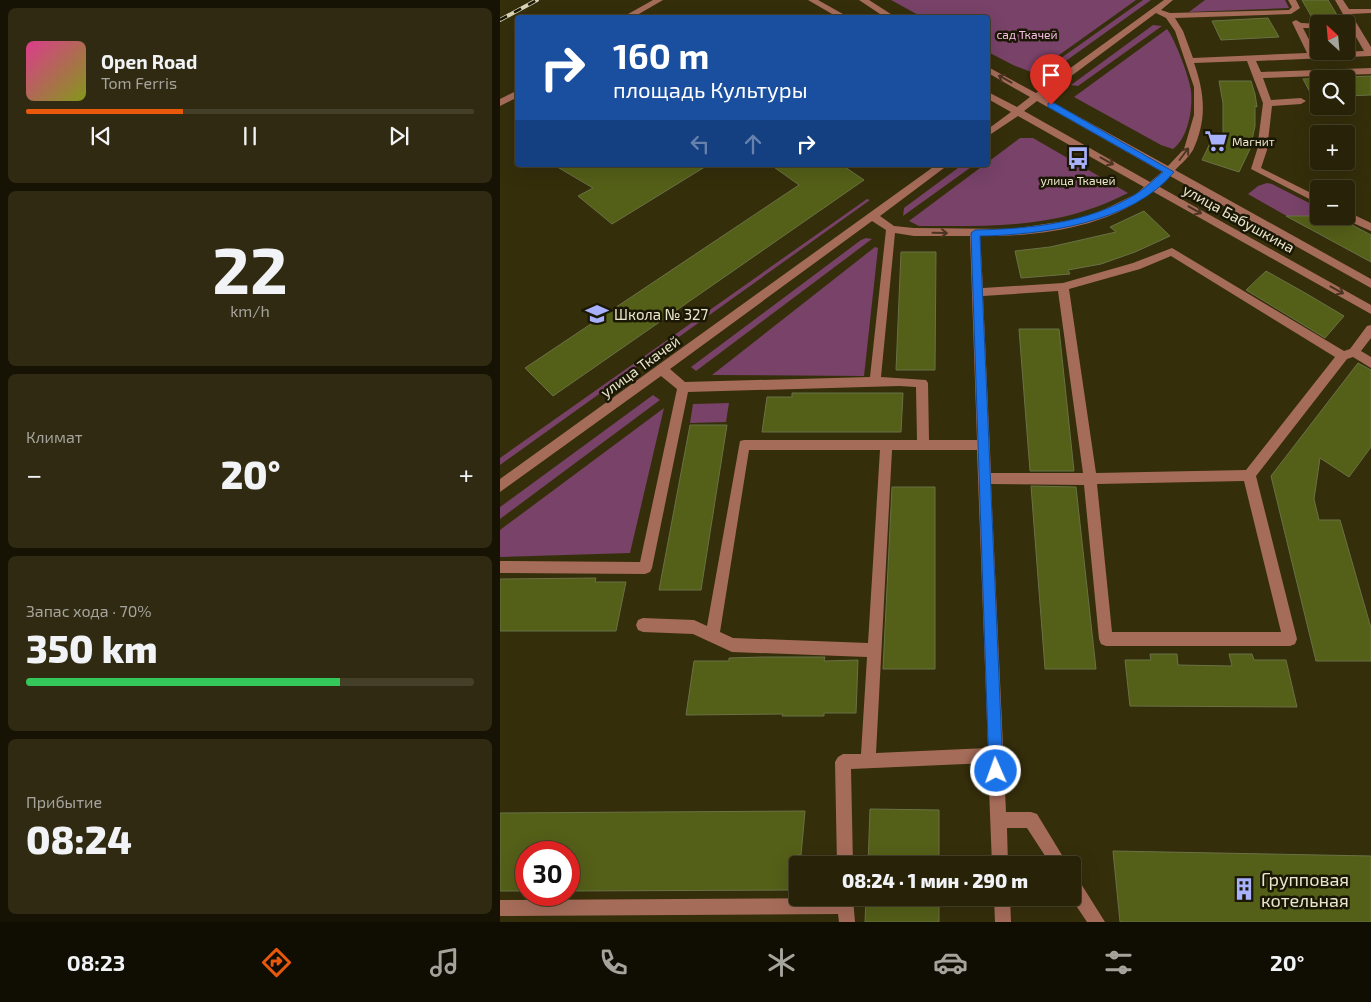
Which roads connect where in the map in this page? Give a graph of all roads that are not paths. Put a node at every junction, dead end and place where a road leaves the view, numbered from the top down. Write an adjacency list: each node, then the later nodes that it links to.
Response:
1 (659, 0): 11 (street)
2 (812, 0): 12 (street)
3 (863, 0): 7 (street)
4 (1169, 0): 8 (street)
5 (1292, 0): 16 (street)
6 (1339, 0): 10 (street)
7 (876, 3): 13 (street)
8 (1155, 10): 15 (street); 30 (street)
9 (1371, 11): 10 (street)
10 (1346, 12): 14 (street)
11 (631, 15)
12 (840, 15)
13 (890, 15)
14 (1347, 15)
15 (1169, 16): 16 (street); 24 (street)
16 (1295, 20): 17 (street); 19 (street)
17 (1310, 23)
18 (1355, 31): 20 (street)
19 (1310, 50)
20 (1371, 53): 21 (street)
21 (1355, 54)
22 (1310, 56): 23 (street)
23 (1251, 59): 24 (street); 27 (street)
24 (1190, 61): 37 (street, one-way to 24)
25 (990, 71): 30 (street, улица Бабушкина, one-way to 25)
26 (1371, 71): 27 (street)
27 (1258, 75): 33 (street)
28 (515, 95): 32 (street)
29 (990, 96): 34 (street, улица Бабушкина)
30 (1036, 97): 34 (street); 37 (street, улица Бабушкина)
31 (1301, 101): 33 (street)
32 (500, 103)
33 (1268, 103): 39 (street)
34 (1017, 111): 35 (street); 38 (street, улица Бабушкина, one-way to 38)
35 (990, 131)
36 (940, 167): 40 (street, улица Ткачей)
37 (1169, 172): 38 (street); 45 (street, улица Бабушкина)
38 (1153, 186): 44 (street); 48 (street, улица Бабушкина, one-way to 48)
39 (1310, 196)
40 (872, 216): 43 (street); 52 (street, улица Ткачей)
41 (1355, 219): 42 (street)
42 (1371, 227)
43 (892, 228): 44 (street, one-way to 44); 53 (street)
44 (975, 233): 47 (street)
45 (1371, 284)
46 (1063, 287): 47 (street); 50 (street); 60 (street)
47 (977, 292): 57 (street)
48 (1371, 310)
49 (1371, 329): 50 (street)
50 (1348, 354): 51 (street); 58 (street)
51 (1371, 363)
52 (661, 369): 54 (street); 61 (street, улица Ткачей)
53 (875, 382): 54 (street); 56 (street)
54 (682, 387): 62 (street)
55 (886, 445): 56 (street); 64 (street); 65 (street)
56 (923, 445): 57 (street)
57 (983, 445): 59 (street)
58 (1249, 475): 60 (street); 60 (street)
59 (984, 478): 60 (street); 66 (street)
60 (1090, 479)
61 (500, 486)
62 (500, 567)
63 (643, 625): 64 (street)
64 (712, 637): 65 (street)
65 (873, 650): 67 (street)
66 (995, 755): 67 (street); 68 (street)
67 (868, 761): 69 (street)
68 (998, 820): 70 (street); 71 (street)
69 (846, 856)
70 (1000, 856)
71 (1054, 856)
72 (1081, 898): 77 (street)
73 (1002, 906): 76 (street)
74 (500, 908): 75 (street)
75 (846, 909)
76 (1003, 922)
77 (1097, 922)

